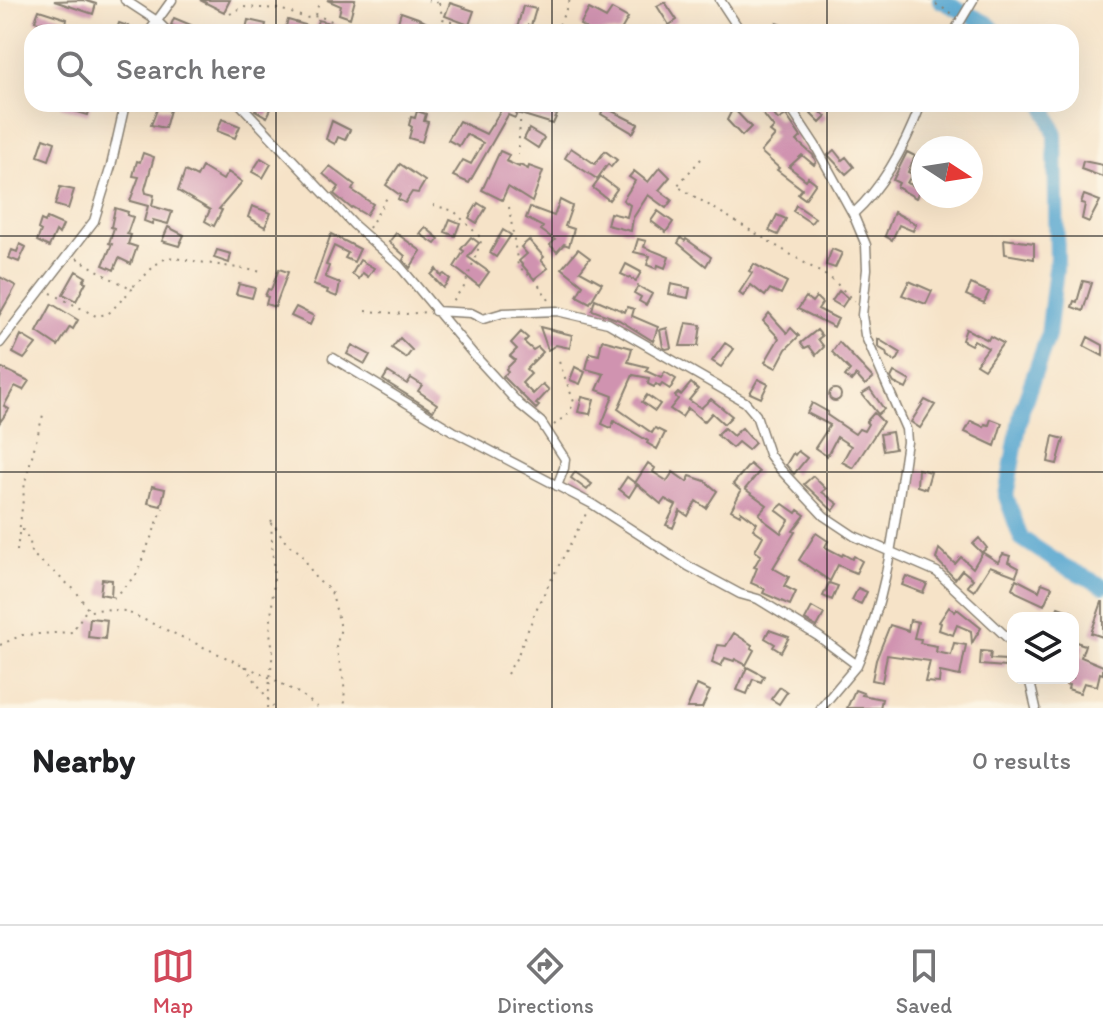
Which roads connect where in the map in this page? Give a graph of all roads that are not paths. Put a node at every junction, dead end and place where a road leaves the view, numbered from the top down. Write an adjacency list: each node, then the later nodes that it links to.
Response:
1 (125, 0): 5 (street)
2 (172, 0): 5 (street)
3 (720, 0): 8 (street)
4 (973, 0): 9 (street)
5 (157, 21): 6 (street); 7 (street)
6 (155, 24)
7 (160, 24)
8 (736, 24)
9 (958, 24)
10 (123, 112): 16 (street)
11 (248, 112): 15 (street)
12 (793, 112): 14 (street)
13 (918, 112): 14 (street)
14 (853, 214): 19 (street)
15 (439, 311): 18 (street); 19 (street)
16 (0, 343)
17 (333, 358): 18 (street)
18 (557, 486): 21 (street)
19 (891, 551): 20 (street); 21 (street)
20 (1007, 637)
21 (857, 665): 23 (street)
22 (1030, 684): 24 (street)
23 (821, 708)
24 (1036, 708)

